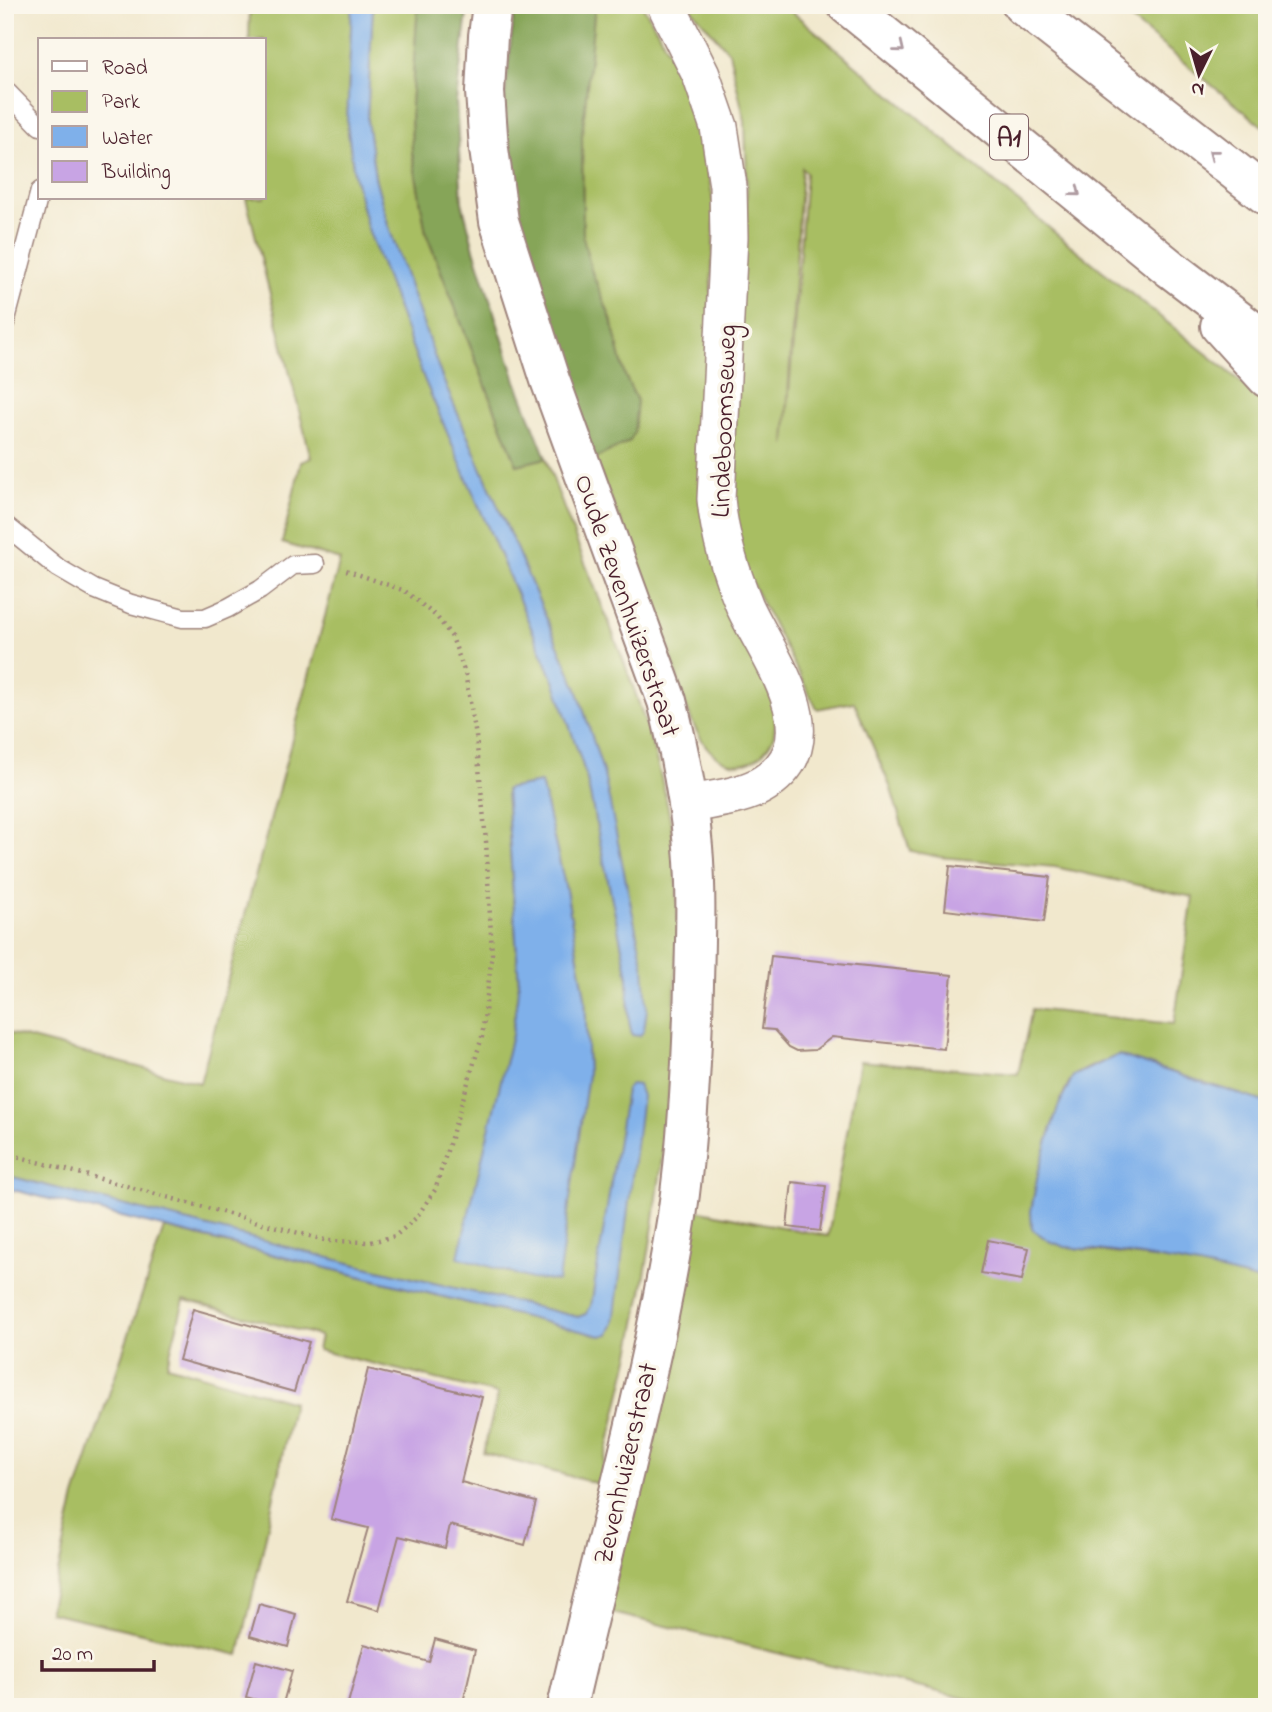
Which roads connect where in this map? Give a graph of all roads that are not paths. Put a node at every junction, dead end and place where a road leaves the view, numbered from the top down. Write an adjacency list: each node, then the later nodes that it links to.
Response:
1 (492, 5): 15 (main road, Oude Zevenhuizerstraat)
2 (666, 5): 15 (street, Lindeboomseweg)
3 (847, 5): 9 (main road, A1, one-way to 9)
4 (1022, 5): 7 (main road, one-way to 4)
5 (5, 90): 6 (lane)
6 (38, 123)
7 (1267, 196)
8 (38, 199): 10 (lane)
9 (1171, 269): 11 (main road, A1); 12 (main road, A1)
10 (5, 323)
11 (1267, 342)
12 (1267, 378)
13 (5, 525): 14 (lane)
14 (315, 564)
15 (688, 805): 16 (main road, Oude Zevenhuizerstraat)
16 (676, 1217): 17 (main road, Zevenhuizerstraat)
17 (568, 1707)

